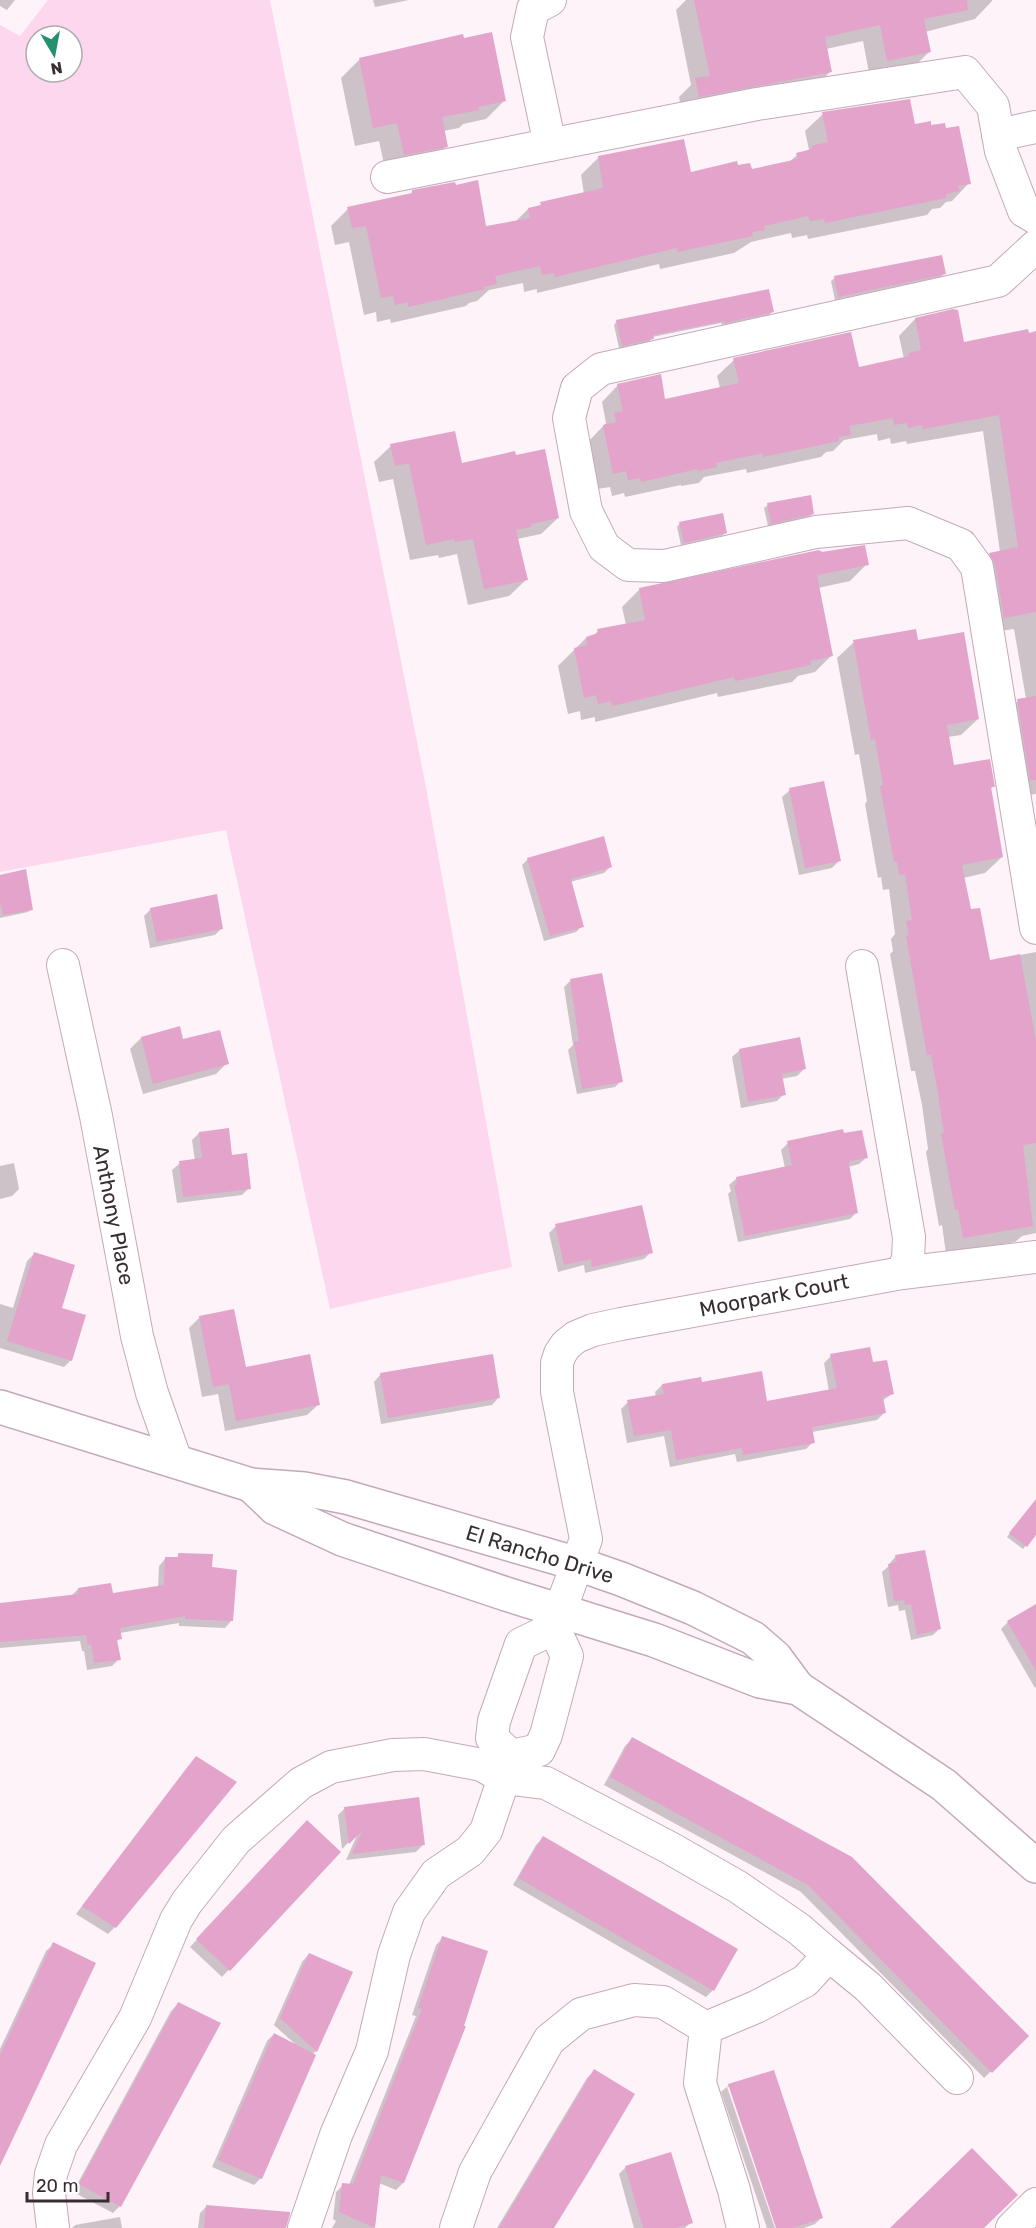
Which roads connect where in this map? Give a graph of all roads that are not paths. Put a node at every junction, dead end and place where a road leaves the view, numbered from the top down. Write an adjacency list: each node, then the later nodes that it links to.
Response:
1 (550, 0): 4 (street)
2 (1036, 127): 3 (street)
3 (998, 135): 4 (street); 6 (street)
4 (550, 145): 5 (street)
5 (387, 177)
6 (1036, 218)
7 (1036, 246): 8 (street)
8 (1036, 928)
9 (63, 965): 14 (street, Anthony Place)
10 (862, 966): 12 (street)
11 (1036, 1257): 12 (street, Moorpark Court)
12 (902, 1273): 16 (street, Moorpark Court)
13 (0, 1407): 14 (main road, El Rancho Drive)
14 (176, 1461): 15 (main road, El Rancho Drive)
15 (250, 1485): 16 (main road, El Rancho Drive); 17 (main road, El Rancho Drive)
16 (578, 1564): 17 (street, Moorpark Court); 18 (main road, El Rancho Drive)
17 (557, 1619): 18 (main road, El Rancho Drive); 19 (street); 20 (street)
18 (798, 1688): 22 (main road, El Rancho Drive)
19 (506, 1690): 20 (street); 21 (street)
20 (555, 1702): 21 (street)
21 (508, 1767): 23 (street); 27 (street); 28 (street)
22 (1036, 1866)
23 (829, 1955): 24 (street); 25 (street)
24 (706, 2028): 29 (street); 30 (street)
25 (957, 2078)
26 (1036, 2204): 31 (street)
27 (53, 2228)
28 (304, 2228)
29 (456, 2228)
30 (743, 2228)
31 (1012, 2228)

